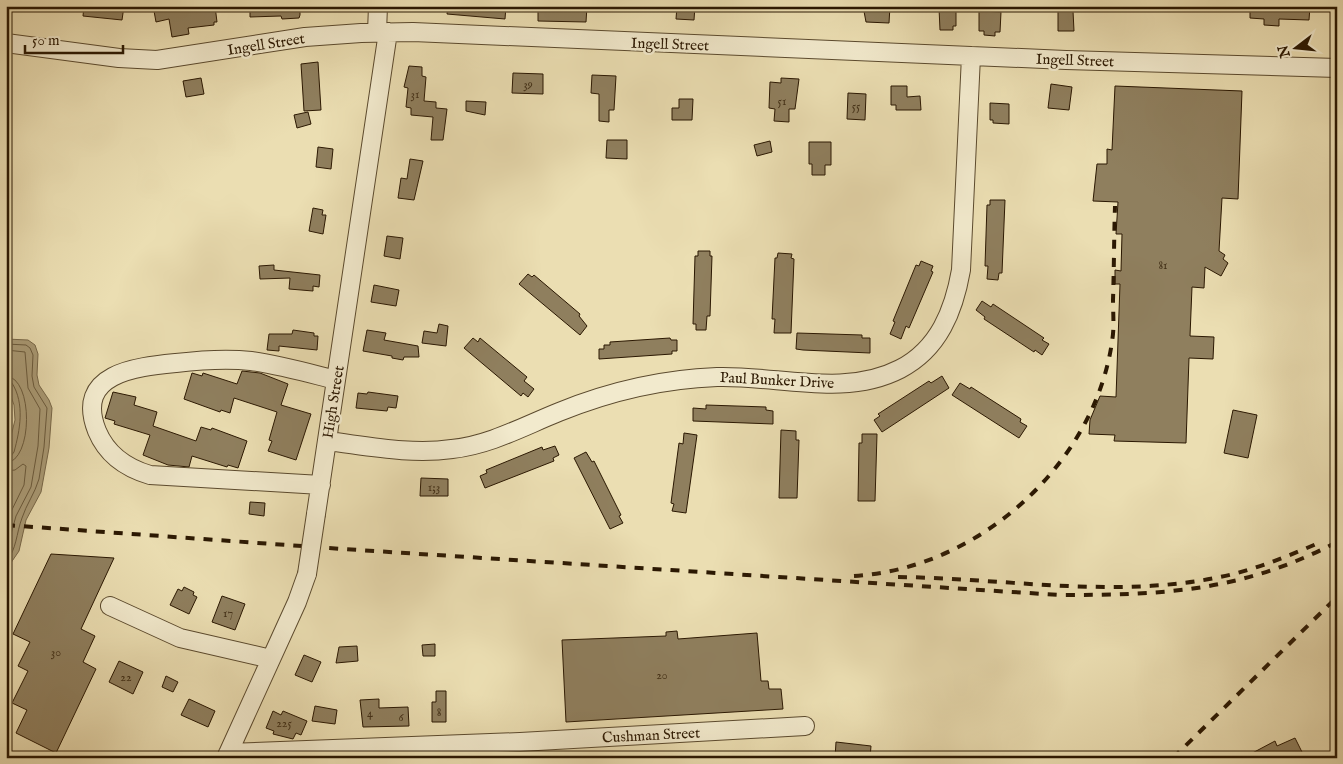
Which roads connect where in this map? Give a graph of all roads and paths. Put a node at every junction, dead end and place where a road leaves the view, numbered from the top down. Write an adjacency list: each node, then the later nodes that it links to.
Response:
1 (378, 6): 2 (street, High Street)
2 (383, 32): 3 (street, Ingell Street); 4 (street, Ingell Street); 6 (street, High Street)
3 (6, 43)
4 (971, 56): 5 (street, Ingell Street); 7 (street, Paul Bunker Drive)
5 (1337, 68)
6 (336, 380): 7 (street, High Street); 8 (street)
7 (327, 440): 8 (street, High Street)
8 (321, 484): 10 (street, High Street, bridge)
9 (110, 606): 10 (street)
10 (271, 659): 13 (street, High Street)
11 (805, 726): 12 (street, Cushman Street)
12 (538, 750): 13 (street, Cushman Street)
13 (227, 755)

